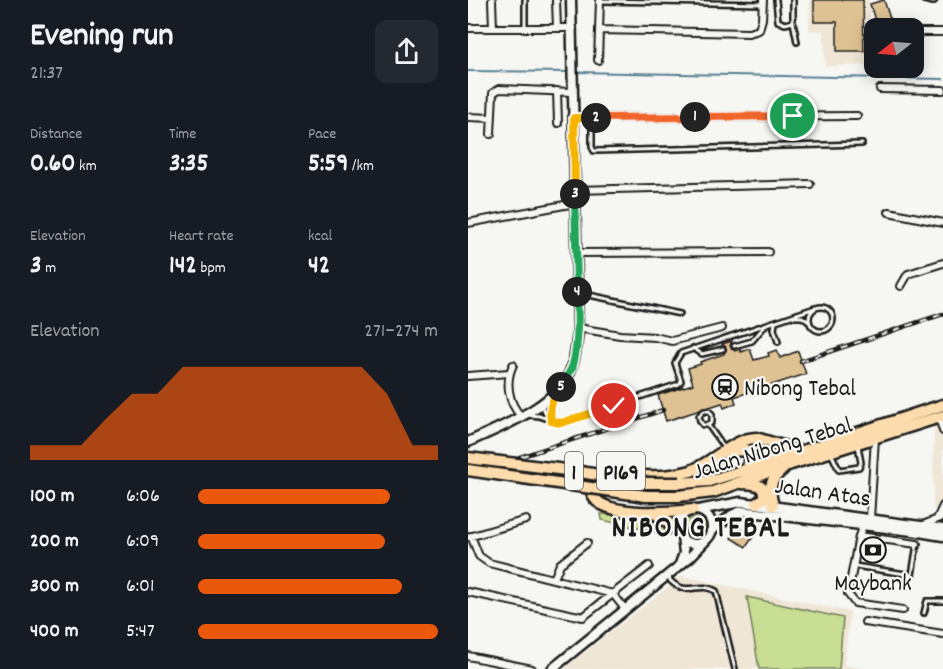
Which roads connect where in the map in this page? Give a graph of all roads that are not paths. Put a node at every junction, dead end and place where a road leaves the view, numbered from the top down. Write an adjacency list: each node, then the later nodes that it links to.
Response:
1 (492, 0): 13 (street)
2 (525, 0): 14 (lane)
3 (556, 0): 15 (street)
4 (571, 0): 16 (main road)
5 (776, 0): 11 (lane)
6 (793, 0): 11 (lane)
7 (924, 0): 8 (lane)
8 (935, 0)
9 (600, 1): 10 (lane); 17 (street)
10 (763, 2): 17 (street)
11 (793, 22): 20 (lane)
12 (468, 28): 13 (street)
13 (493, 28): 14 (street)
14 (525, 28): 15 (street)
15 (557, 28): 16 (street)
16 (573, 28): 25 (main road)
17 (599, 30): 21 (street)
18 (924, 32): 19 (street)
19 (943, 32)
20 (797, 42)
21 (598, 60)
22 (880, 90): 23 (street)
23 (943, 90)
24 (557, 91): 25 (street); 28 (street); 31 (street)
25 (572, 92): 29 (main road)
26 (857, 116): 30 (street)
27 (468, 117): 28 (street)
28 (492, 118): 32 (street)
29 (574, 118): 30 (street); 35 (main road)
30 (592, 118): 33 (lane)
31 (558, 123)
32 (491, 134)
33 (862, 144)
34 (810, 184): 35 (street)
35 (575, 190): 36 (main road)
36 (575, 203): 38 (street); 41 (main road)
37 (889, 212): 39 (street)
38 (468, 223)
39 (943, 223)
40 (768, 252): 41 (street)
41 (576, 253): 43 (main road)
42 (943, 263): 44 (street)
43 (577, 285): 46 (lane); 51 (main road)
44 (901, 286)
45 (815, 309): 47 (lane); 48 (lane); 48 (lane)
46 (680, 314)
47 (789, 317): 48 (lane); 49 (lane)
48 (809, 322)
49 (775, 323): 50 (lane); 53 (lane)
50 (765, 326): 54 (lane); 55 (lane)
51 (578, 328): 52 (street); 60 (main road)
52 (722, 328)
53 (778, 342)
54 (734, 346)
55 (693, 348): 56 (lane); 65 (lane)
56 (723, 349)
57 (513, 365): 58 (street)
58 (509, 373): 59 (street); 63 (street)
59 (468, 376)
60 (555, 394): 61 (main road); 65 (lane)
61 (540, 404): 63 (main road); 65 (lane)
62 (943, 405): 72 (highway, Jalan Nibong Tebal / 1)
63 (521, 416): 65 (lane); 69 (main road)
64 (941, 416): 67 (street); 68 (highway, Jalan Nibong Tebal / 1)
65 (551, 421)
66 (708, 425): 66 (lane); 71 (lane)
67 (943, 431)
68 (875, 438): 70 (highway, Jalan Nibong Tebal / 1); 86 (street)
69 (468, 442)
70 (858, 443): 73 (highway, Jalan Nibong Tebal / 1); 73 (lane)
71 (726, 452): 72 (highway, P169); 76 (highway); 83 (highway, Jalan Atas / P169)
72 (802, 452): 76 (highway, Jalan Nibong Tebal / 1)
73 (831, 452): 75 (highway, Jalan Nibong Tebal / 1)
74 (468, 458): 76 (highway, Jalan Nibong Tebal / 1, bridge)
75 (791, 464): 78 (highway, Jalan Nibong Tebal / 1); 80 (highway)
76 (748, 469)
77 (468, 470): 78 (highway, Jalan Nibong Tebal / 1, bridge)
78 (740, 482): 79 (highway)
79 (757, 503): 80 (main road, Jalan Atas / P169); 82 (main road, Jalan Atas / P169)
80 (773, 505): 86 (main road, Jalan Atas / P169)
81 (943, 506): 84 (street)
82 (695, 510): 83 (highway, Jalan Atas / P169); 89 (main road); 90 (main road)
83 (653, 512): 90 (highway)
84 (940, 518): 87 (street)
85 (526, 520): 93 (street)
86 (867, 522): 87 (main road, Jalan Atas / P169); 89 (main road, Jalan Atas / P169); 91 (street); 92 (main road, Jalan Atas / P169)
87 (923, 525): 88 (main road, Jalan Atas / P169)
88 (943, 529)
89 (711, 531): 94 (main road)
90 (681, 535): 94 (main road); 97 (main road)
91 (859, 536): 96 (street); 99 (street)
92 (943, 536)
93 (469, 537): 101 (street)
94 (706, 540): 97 (main road)
95 (587, 543): 101 (street)
96 (917, 544): 99 (lane)
97 (680, 565): 100 (main road)
98 (649, 566): 103 (street)
99 (853, 566): 106 (street)
100 (666, 576): 105 (main road); 113 (lane)
101 (554, 579): 103 (street)
102 (468, 592): 103 (street)
103 (613, 594): 105 (street)
104 (943, 601): 107 (lane)
105 (625, 609): 112 (main road)
106 (903, 610)
107 (924, 613)
108 (866, 622): 109 (street)
109 (943, 634)
110 (468, 657): 111 (street)
111 (532, 669)
112 (552, 669)
113 (735, 669)

